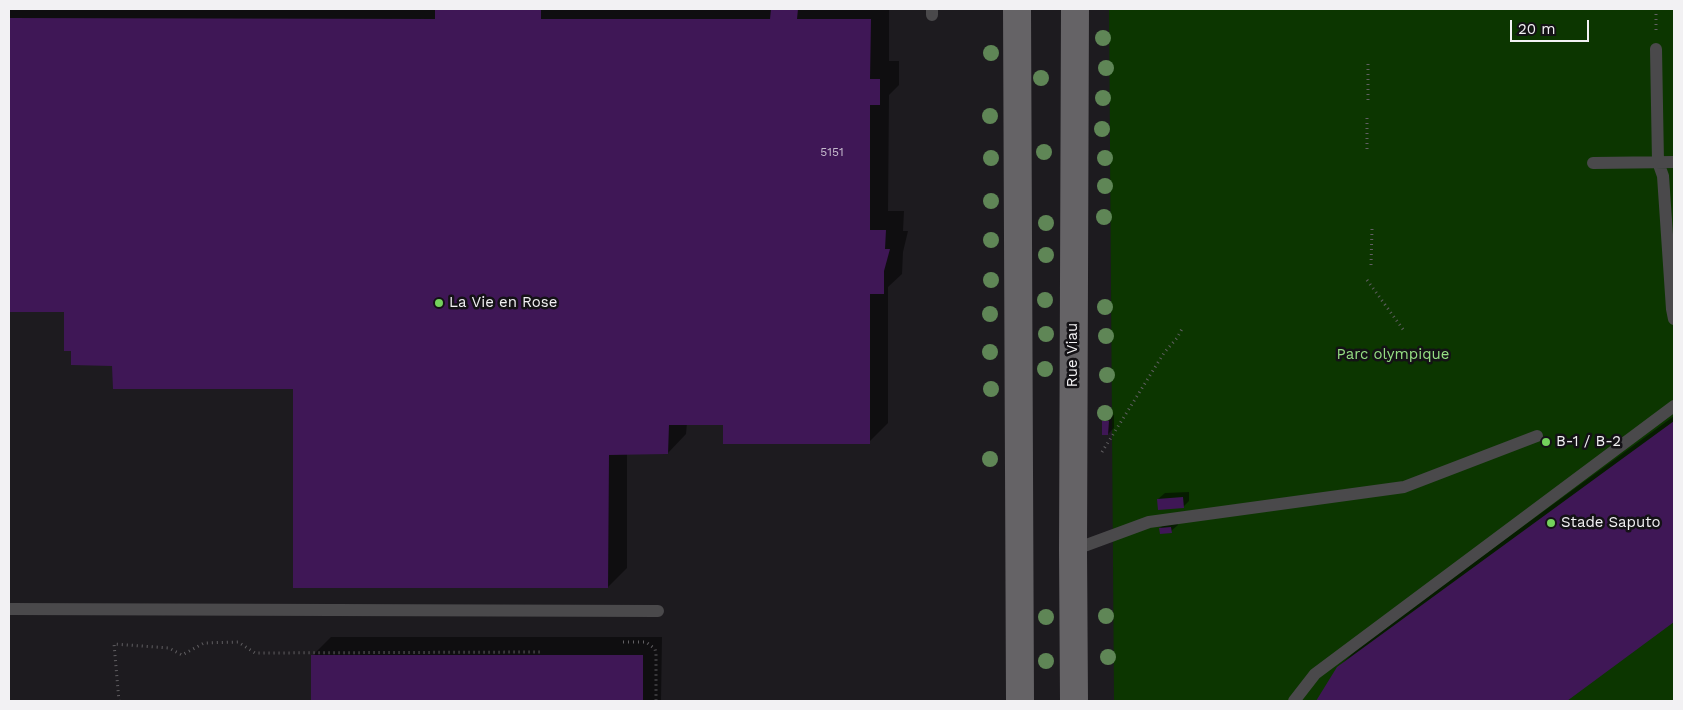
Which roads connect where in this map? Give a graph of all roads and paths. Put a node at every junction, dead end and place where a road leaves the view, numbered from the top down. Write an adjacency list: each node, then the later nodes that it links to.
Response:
1 (1017, 9): 27 (main road)
2 (1075, 9): 20 (main road, Rue Viau)
3 (1656, 49): 8 (lane)
4 (1368, 64): 5 (path)
5 (1368, 100)
6 (1367, 115): 7 (path)
7 (1367, 149)
8 (1658, 162): 9 (lane); 10 (lane); 14 (lane)
9 (1674, 162)
10 (1593, 163)
11 (1372, 229): 12 (path)
12 (1371, 265)
13 (1367, 280): 16 (path)
14 (1674, 319)
15 (1183, 327): 19 (path)
16 (1405, 332)
17 (1674, 406): 29 (lane)
18 (1537, 436): 20 (lane)
19 (1099, 456)
20 (1073, 550): 28 (main road, Rue Viau)
21 (9, 609): 22 (lane)
22 (658, 611)
23 (623, 642): 26 (path)
24 (540, 652): 25 (path)
25 (119, 701)
26 (656, 701)
27 (1020, 701)
28 (1074, 701)
29 (1294, 701)

